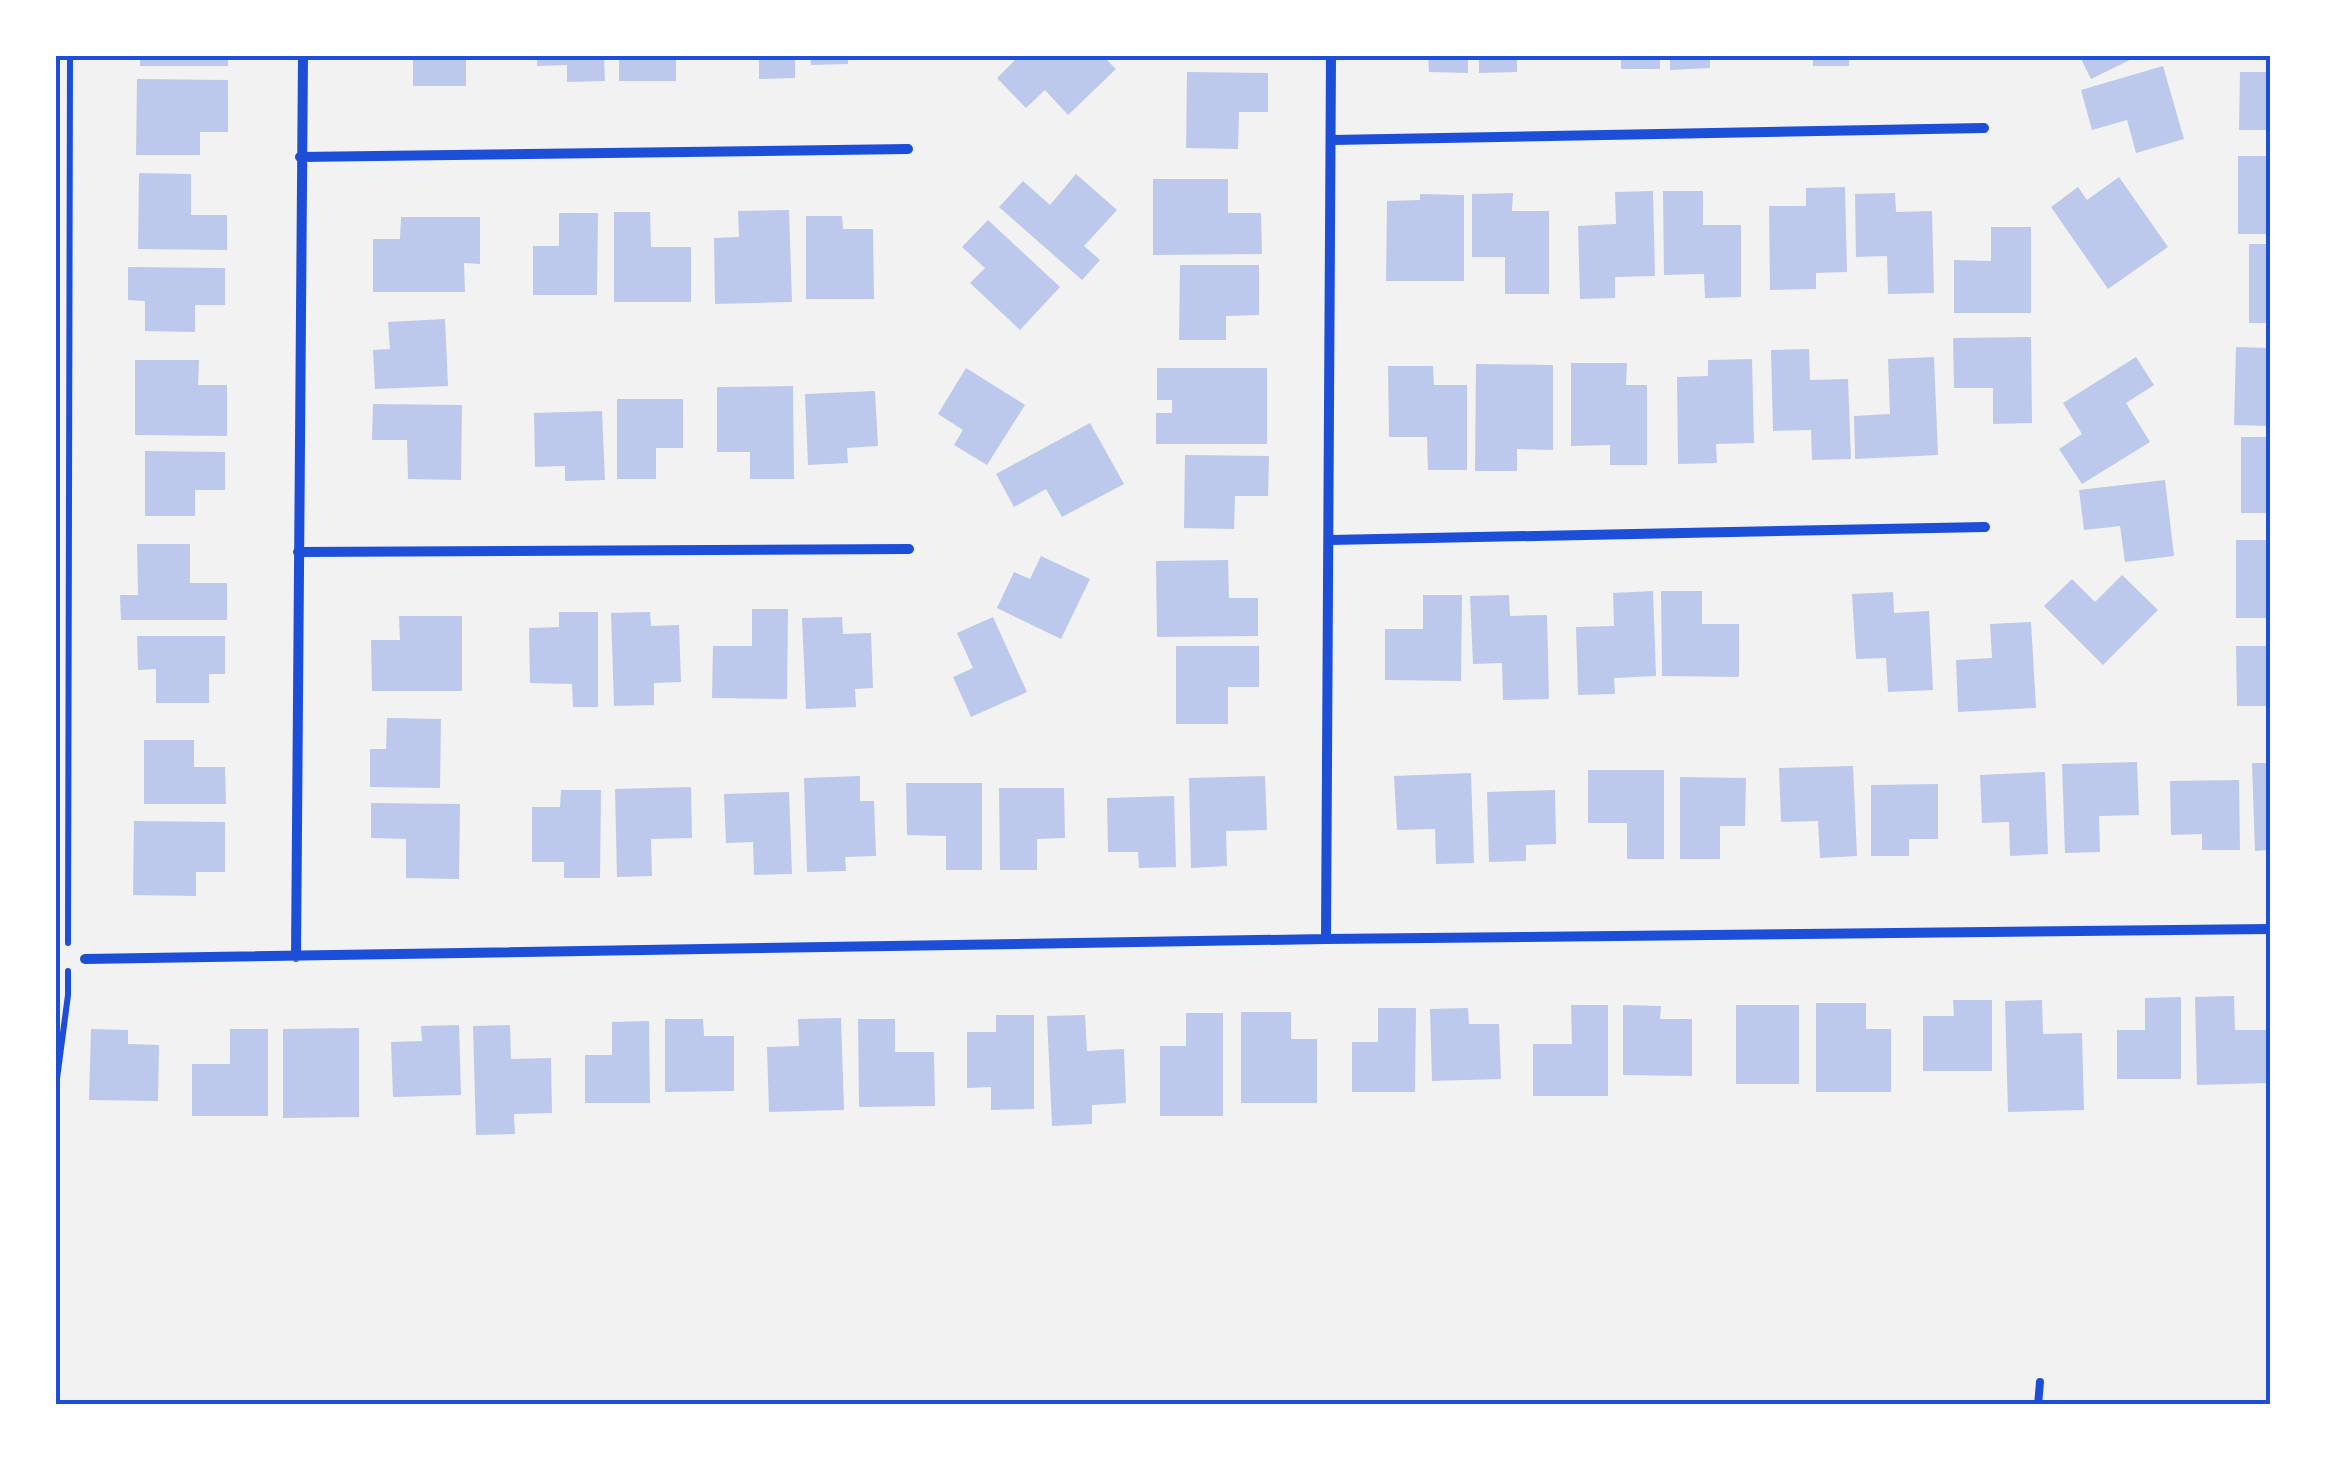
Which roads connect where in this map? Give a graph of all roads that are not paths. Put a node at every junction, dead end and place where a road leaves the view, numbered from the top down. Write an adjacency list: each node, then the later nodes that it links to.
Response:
1 (303, 55): 6 (street)
2 (1331, 55): 4 (street)
3 (1984, 128): 4 (street)
4 (1332, 140): 8 (street)
5 (908, 149): 6 (street)
6 (300, 157): 10 (street)
7 (1985, 528): 8 (street)
8 (1330, 540): 12 (street)
9 (908, 549): 10 (street)
10 (298, 552): 13 (street)
11 (2270, 929): 12 (street)
12 (1326, 938): 13 (street)
13 (296, 956): 14 (street)
14 (84, 959)
15 (2040, 1382): 16 (lane)
16 (2038, 1405)

